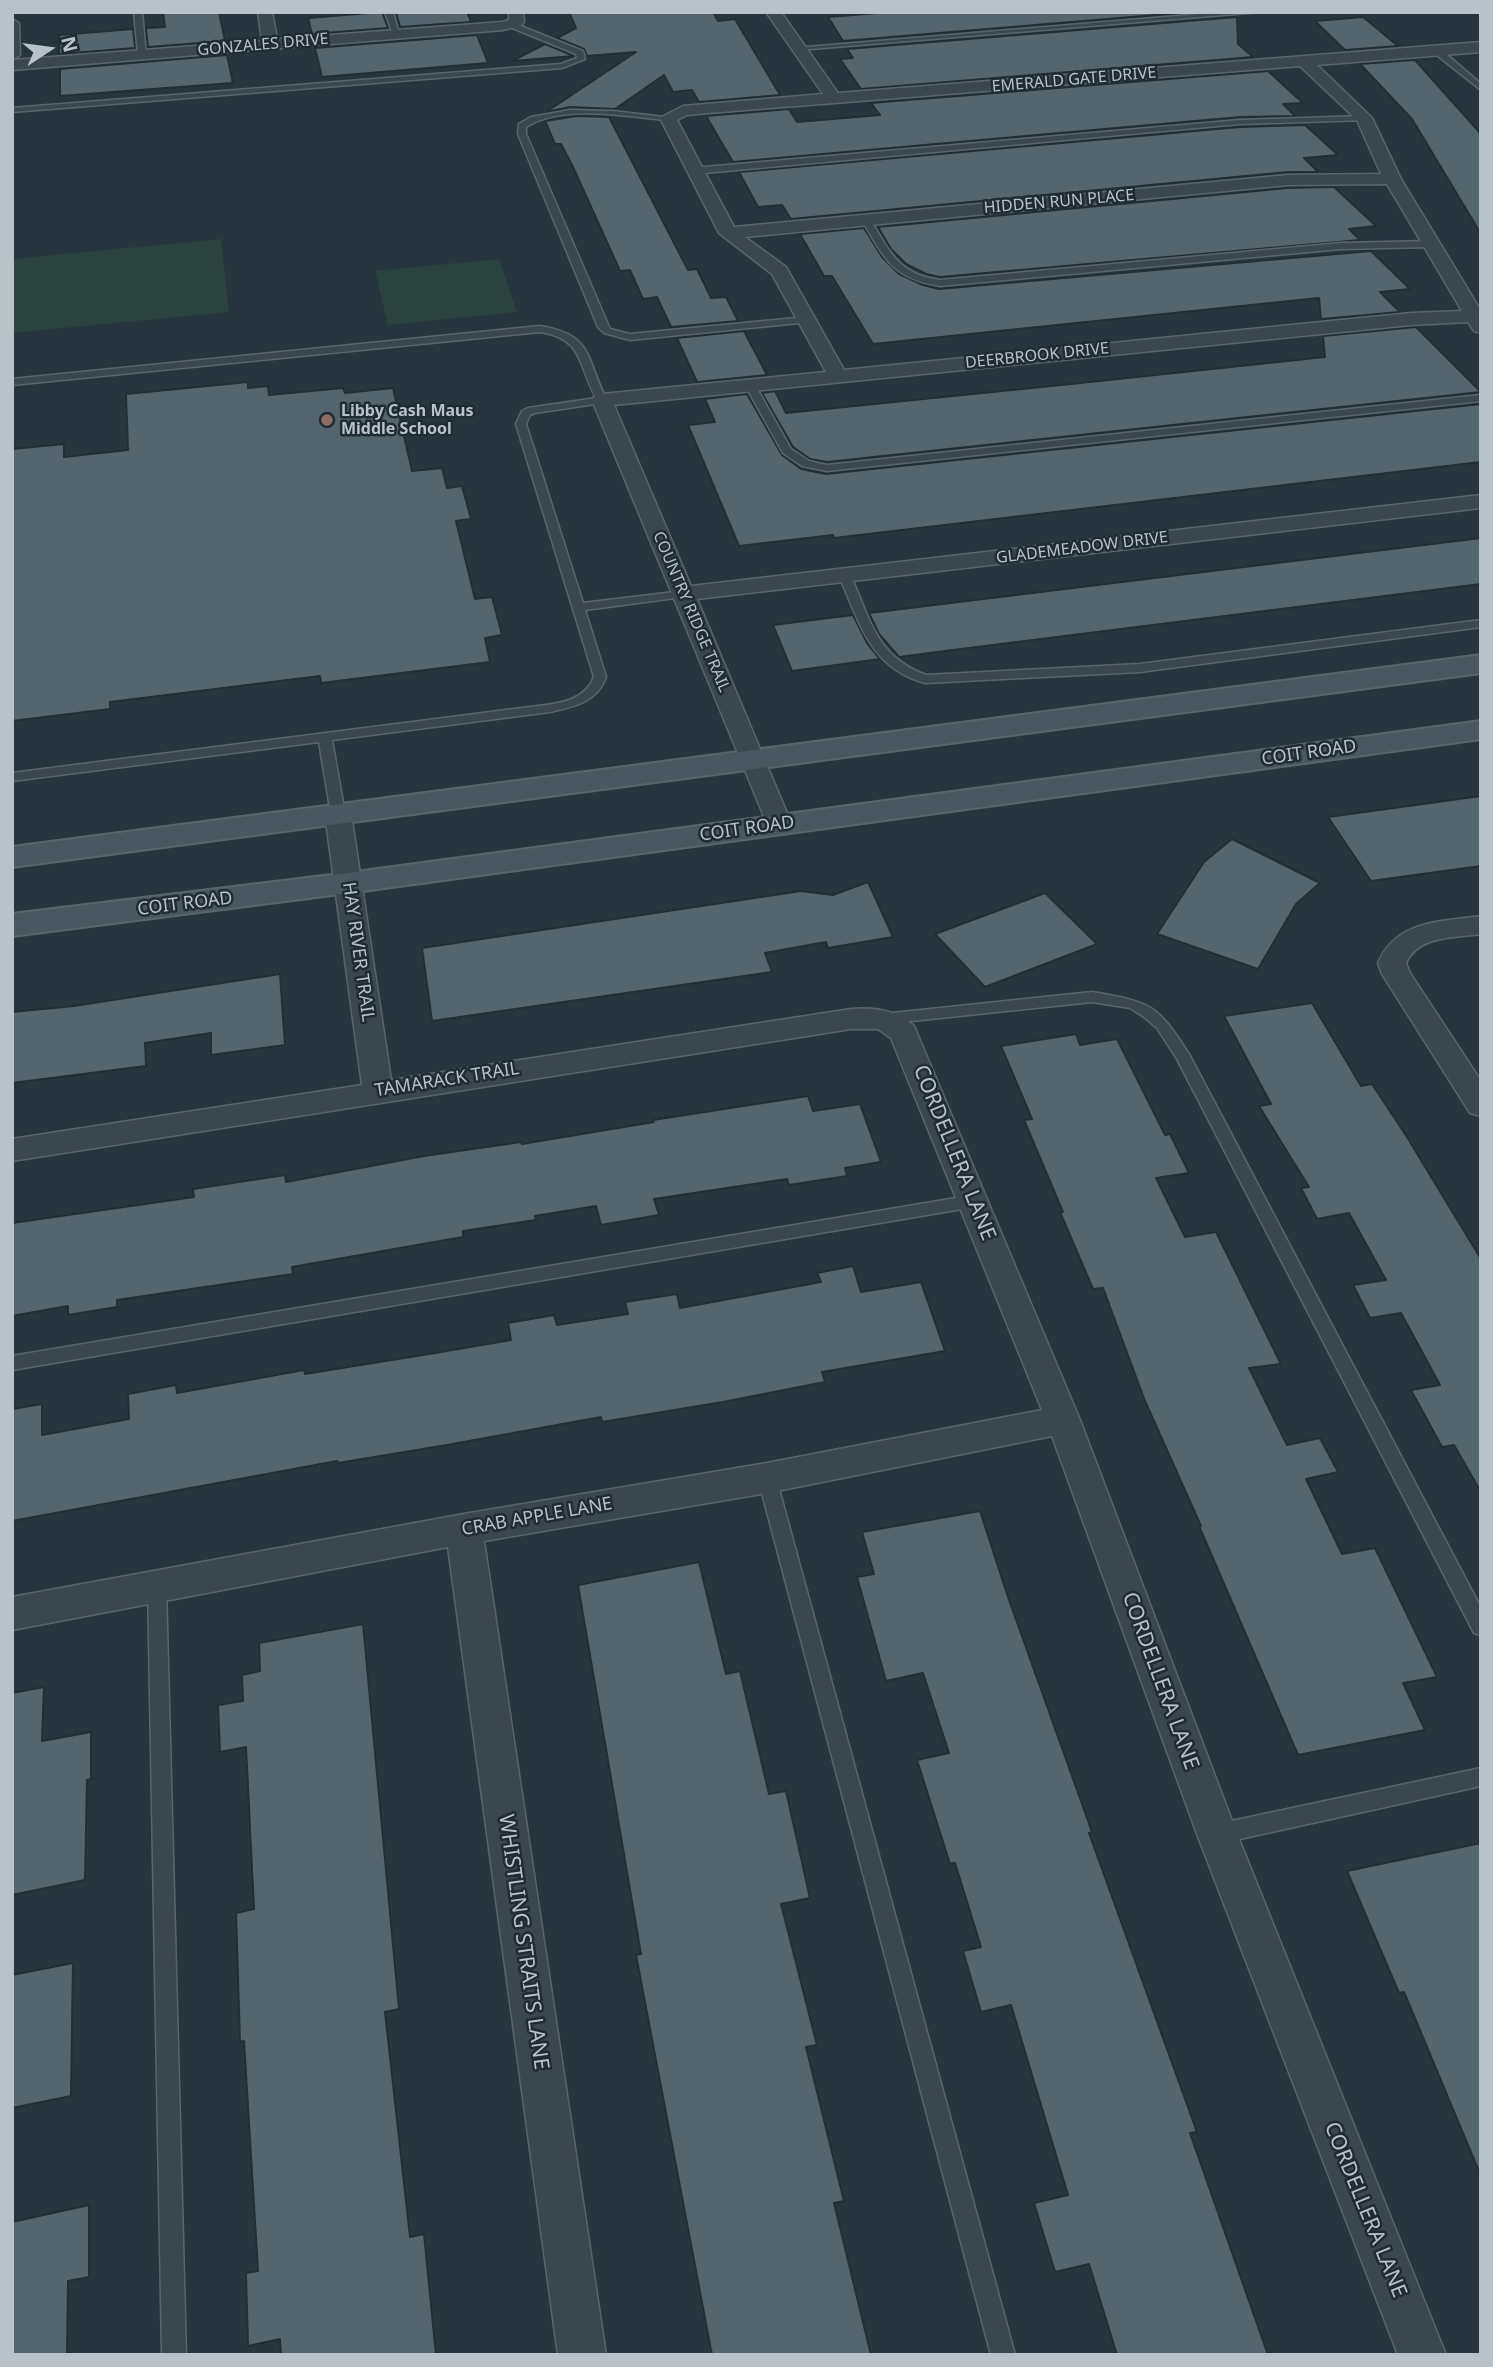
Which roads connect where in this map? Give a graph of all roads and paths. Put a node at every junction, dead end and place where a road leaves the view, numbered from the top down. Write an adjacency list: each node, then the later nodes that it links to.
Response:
1 (138, 12): 14 (lane)
2 (265, 12): 9 (street)
3 (389, 12): 8 (lane)
4 (773, 12): 11 (street)
5 (1256, 12): 11 (lane)
6 (515, 19): 8 (street, GONZALES DRIVE); 19 (lane)
7 (12, 23): 13 (street)
8 (397, 34): 9 (street, GONZALES DRIVE)
9 (270, 45): 14 (street, GONZALES DRIVE)
10 (1481, 47): 12 (street, EMERALD GATE DRIVE)
11 (799, 48): 18 (street)
12 (1436, 50): 15 (street, EMERALD GATE DRIVE); 17 (lane)
13 (12, 55)
14 (142, 55): 16 (street, GONZALES DRIVE)
15 (1304, 61): 18 (street, EMERALD GATE DRIVE); 21 (street)
16 (12, 65)
17 (1481, 88)
18 (835, 100): 20 (street, EMERALD GATE DRIVE)
19 (12, 110)
20 (668, 118): 22 (street); 27 (lane)
21 (1364, 118): 22 (lane); 23 (street)
22 (694, 171): 25 (street)
23 (1392, 179): 24 (street, HIDDEN RUN PLACE); 26 (street)
24 (866, 220): 25 (street, HIDDEN RUN PLACE); 26 (lane)
25 (728, 233): 27 (street)
26 (1430, 244): 28 (street)
27 (806, 320): 29 (street)
28 (1476, 322): 29 (street, DEERBROOK DRIVE)
29 (838, 376): 31 (street, DEERBROOK DRIVE)
30 (12, 382): 33 (lane)
31 (750, 385): 32 (lane); 33 (street, DEERBROOK DRIVE)
32 (1481, 398)
33 (602, 400): 36 (street, COUNTRY RIDGE TRAIL); 37 (lane)
34 (1481, 501): 35 (street, GLADEMEADOW DRIVE)
35 (845, 576): 36 (street, GLADEMEADOW DRIVE); 38 (lane)
36 (683, 594): 37 (lane); 42 (street, COUNTRY RIDGE TRAIL)
37 (578, 607): 41 (lane)
38 (1481, 622)
39 (1481, 664): 42 (main road)
40 (1481, 730): 45 (main road, COIT ROAD)
41 (325, 738): 43 (lane); 44 (lane)
42 (753, 761): 44 (main road); 45 (street, COUNTRY RIDGE TRAIL)
43 (12, 777)
44 (338, 814): 46 (main road); 47 (street, HAY RIVER TRAIL)
45 (779, 825): 47 (main road, COIT ROAD)
46 (12, 857)
47 (348, 883): 48 (main road, COIT ROAD); 51 (street, HAY RIVER TRAIL)
48 (12, 925)
49 (1481, 925): 52 (street)
50 (883, 1019): 51 (street, TAMARACK TRAIL); 54 (street, CORDELLERA LANE); 61 (lane)
51 (378, 1091): 53 (street, TAMARACK TRAIL)
52 (1481, 1105)
53 (12, 1150)
54 (974, 1201): 55 (lane); 56 (street, CORDELLERA LANE)
55 (12, 1363)
56 (1063, 1420): 57 (street, CRAB APPLE LANE); 63 (street, CORDELLERA LANE)
57 (767, 1478): 58 (street, CRAB APPLE LANE); 66 (lane)
58 (464, 1529): 59 (street, CRAB APPLE LANE); 65 (street, WHISTLING STRAITS LANE)
59 (157, 1587): 60 (street, CRAB APPLE LANE); 64 (lane)
60 (12, 1614)
61 (1481, 1627)
62 (1481, 1777): 63 (lane)
63 (1217, 1834): 67 (street, CORDELLERA LANE)
64 (174, 2355)
65 (582, 2355)
66 (1003, 2355)
67 (1422, 2355)

